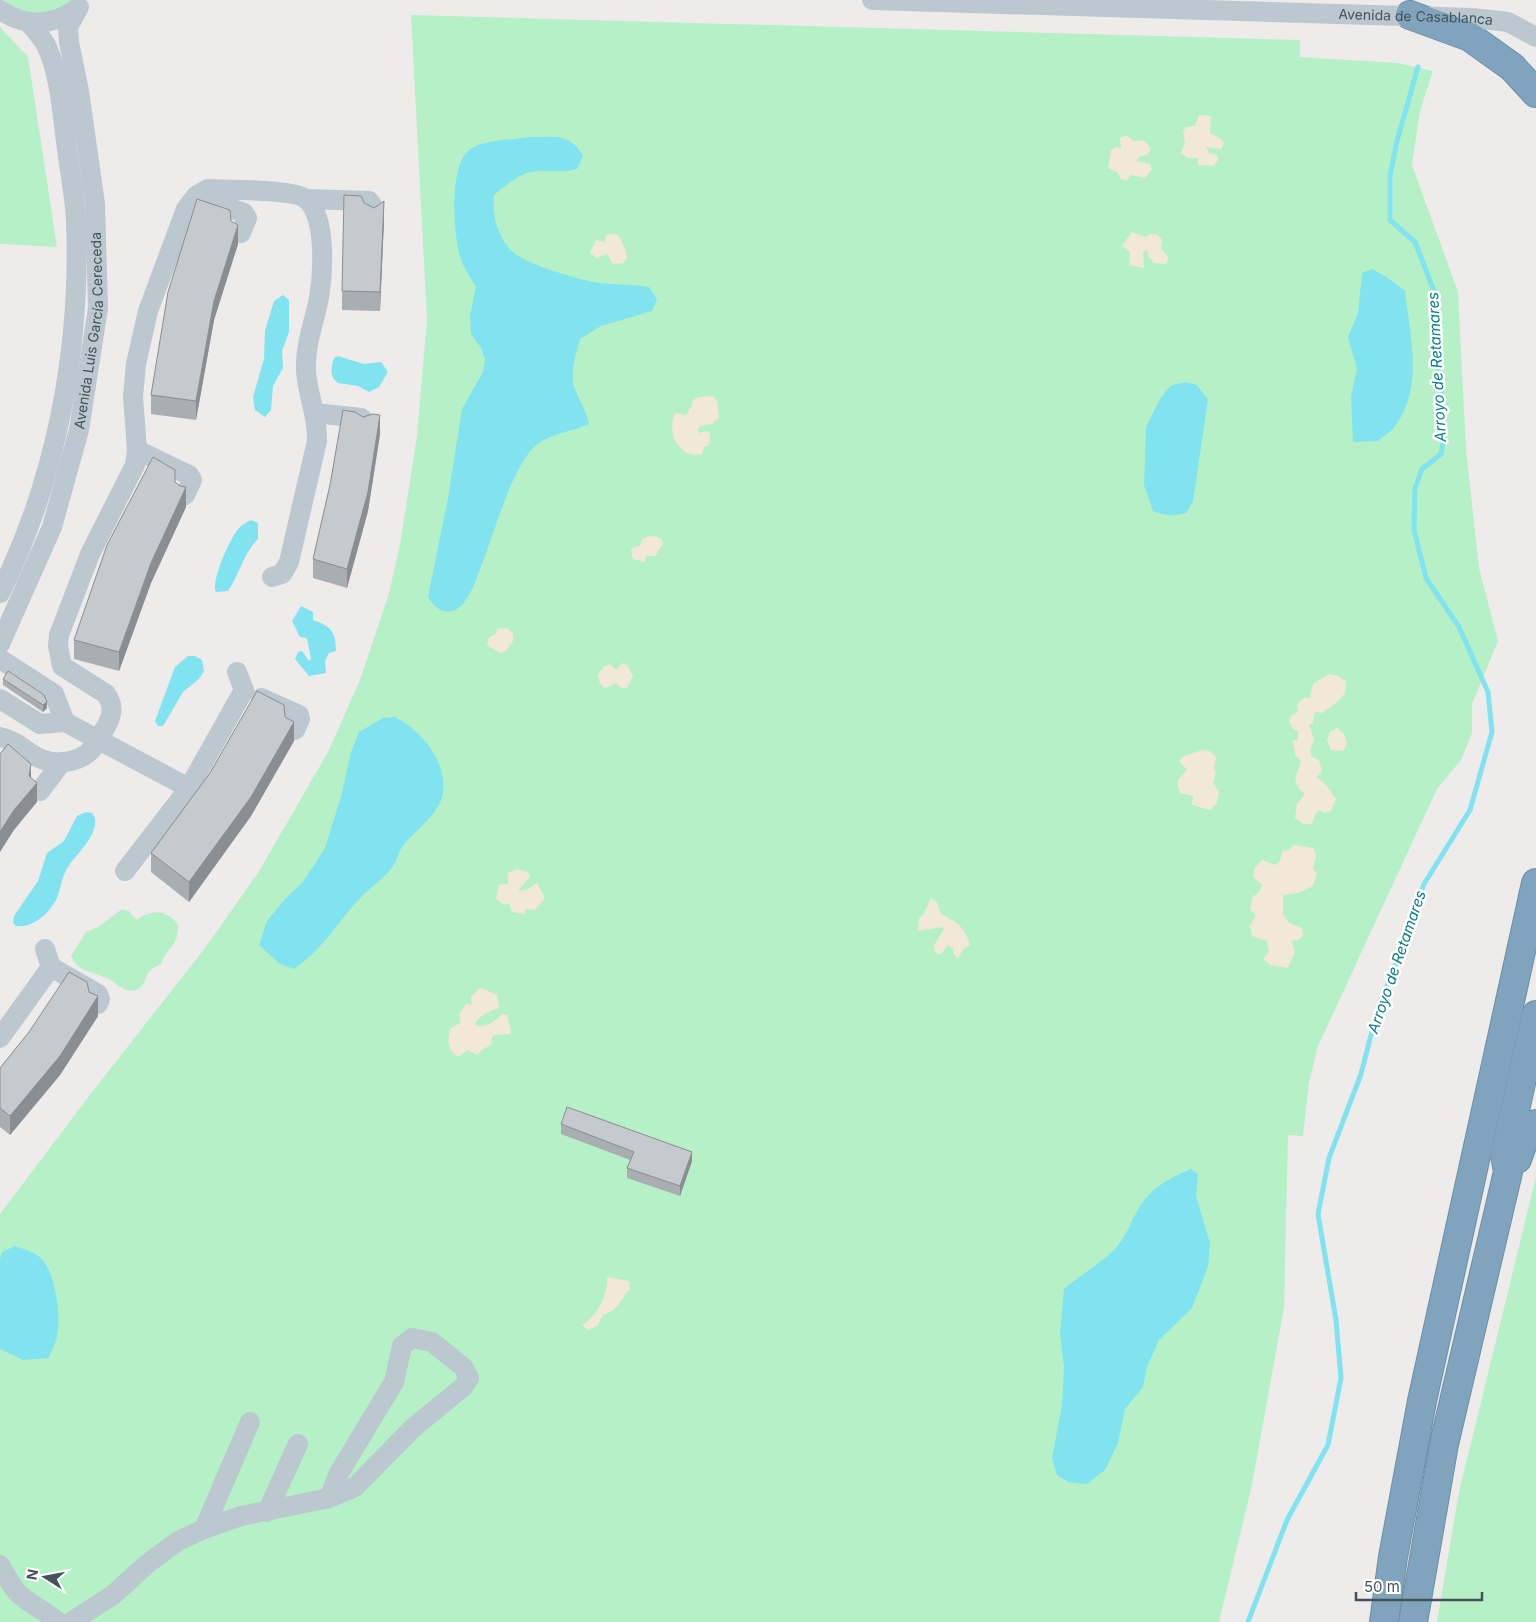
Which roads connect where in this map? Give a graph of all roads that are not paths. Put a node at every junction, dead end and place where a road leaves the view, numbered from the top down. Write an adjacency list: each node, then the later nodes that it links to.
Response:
1 (872, 0): 4 (street, Avenida de Casablanca)
2 (82, 4): 5 (street); 18 (street, Avenida Luis García Cereceda)
3 (0, 10): 5 (street)
4 (1410, 15): 6 (street, Avenida de Casablanca); 7 (highway)
5 (30, 24): 17 (street, Avenida Luis García Cereceda)
6 (1536, 37)
7 (1536, 93)
8 (196, 196): 9 (street); 11 (street); 14 (street)
9 (306, 199): 10 (street); 12 (street)
10 (373, 215)
11 (241, 233)
12 (315, 413): 13 (street); 16 (street)
13 (365, 425)
14 (138, 450): 15 (street); 24 (street)
15 (185, 495)
16 (272, 578)
17 (0, 592)
18 (0, 644)
19 (0, 660): 21 (street)
20 (0, 699): 21 (street)
21 (65, 722): 24 (street)
22 (295, 730): 26 (street)
23 (0, 737): 25 (street)
24 (98, 740): 25 (street); 26 (street)
25 (62, 762): 27 (street)
26 (189, 788): 28 (street)
27 (40, 791)
28 (125, 871)
29 (1536, 883): 43 (highway)
30 (98, 1004): 32 (street)
31 (1536, 1015): 34 (highway)
32 (0, 1038)
33 (1536, 1124): 34 (highway)
34 (1508, 1172): 44 (highway)
35 (250, 1422): 39 (street)
36 (298, 1444): 38 (street)
37 (329, 1498): 37 (street); 38 (street)
38 (266, 1512): 39 (street)
39 (204, 1529): 42 (street)
40 (0, 1565): 41 (street)
41 (58, 1622)
42 (71, 1622)
43 (1384, 1622)
44 (1413, 1622)

